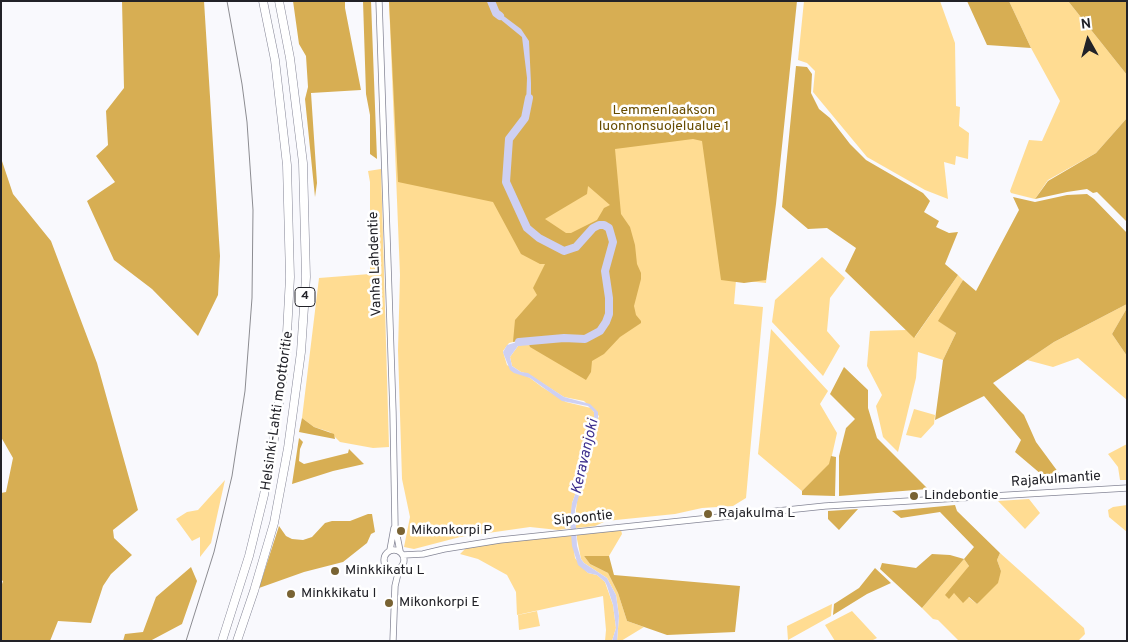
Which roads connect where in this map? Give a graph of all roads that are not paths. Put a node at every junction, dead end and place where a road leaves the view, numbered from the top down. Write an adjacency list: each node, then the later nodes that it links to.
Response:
1 (263, 1): 13 (highway, Helsinki-Lahti moottoritie / 4)
2 (279, 1): 14 (highway, Helsinki-Lahti moottoritie / 4)
3 (379, 1): 6 (main road, Vanha Lahdentie)
4 (1127, 488): 5 (main road, Rajakulmantie)
5 (747, 514): 9 (main road, Sipoontie)
6 (395, 526): 7 (main road, Vanha Lahdentie); 8 (main road, Vanha Lahdentie)
7 (390, 550): 8 (main road); 11 (main road)
8 (402, 553): 9 (main road, Sipoontie); 10 (main road)
9 (423, 554): 10 (main road, Sipoontie)
10 (401, 567): 11 (main road); 12 (main road)
11 (389, 569): 12 (main road)
12 (395, 586): 15 (main road)
13 (222, 641)
14 (237, 641)
15 (393, 641)

